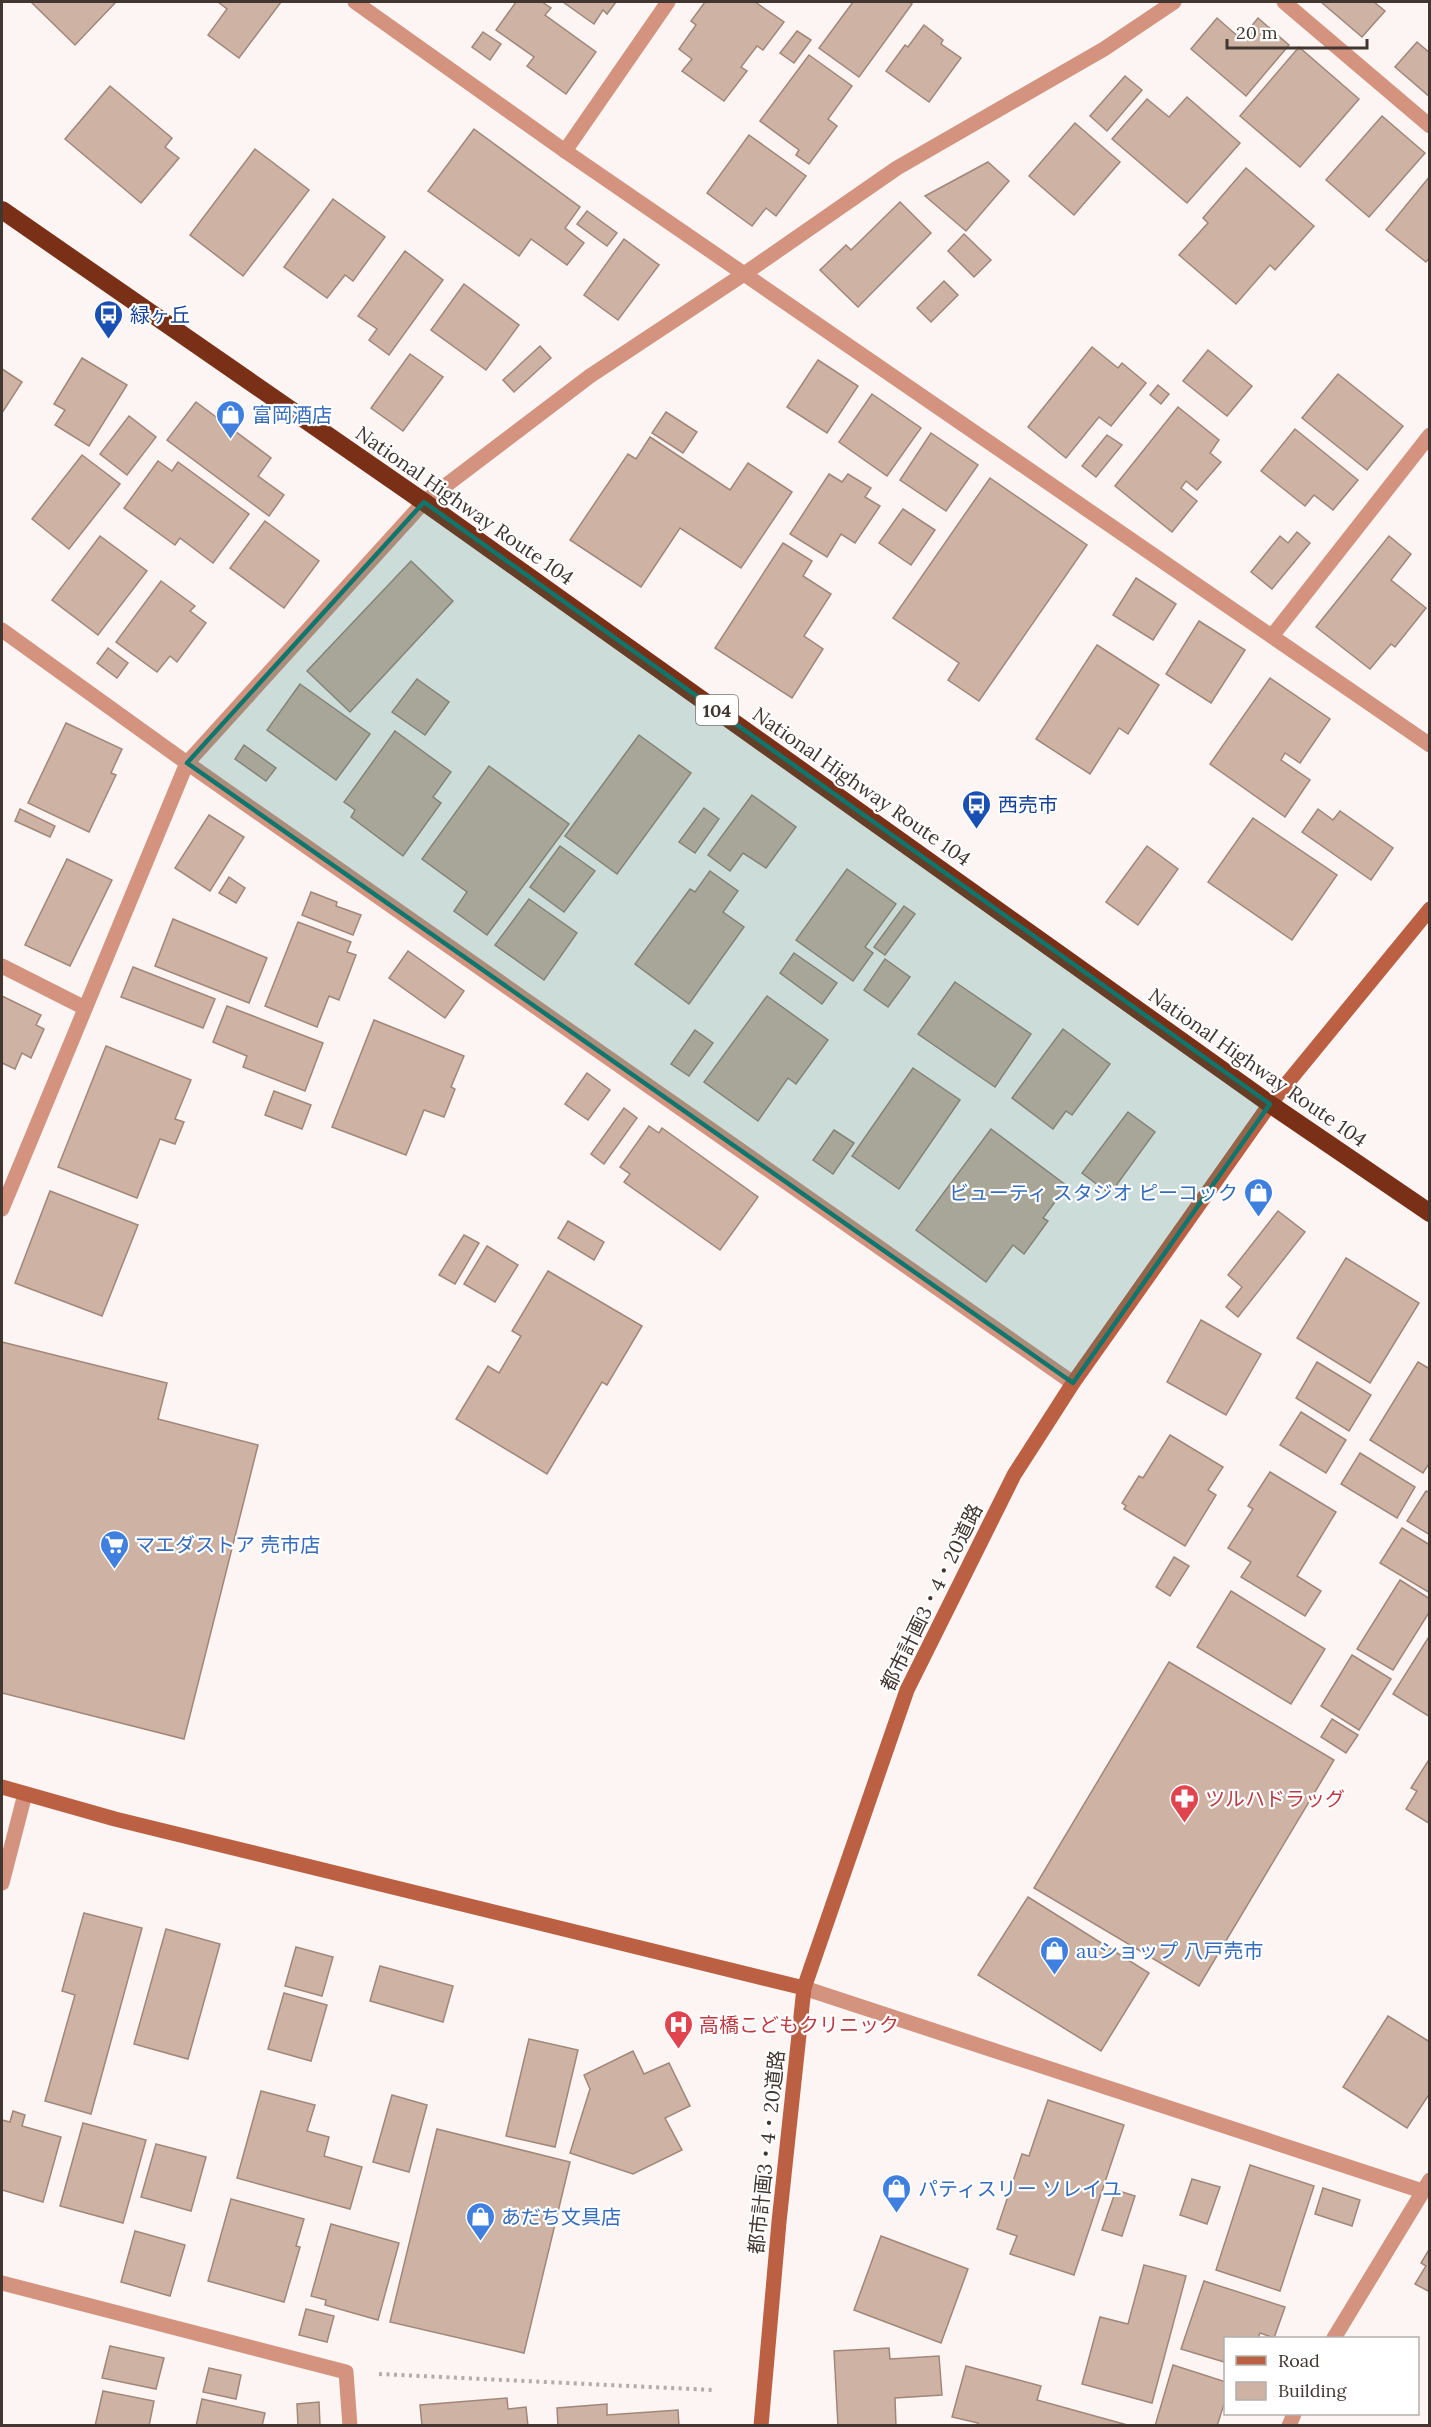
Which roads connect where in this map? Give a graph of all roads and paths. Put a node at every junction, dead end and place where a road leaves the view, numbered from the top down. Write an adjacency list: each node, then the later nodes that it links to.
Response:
1 (354, 2): 6 (street)
2 (668, 2): 6 (street)
3 (1174, 2): 8 (street)
4 (1284, 2): 5 (street)
5 (1430, 126)
6 (566, 151): 8 (street)
7 (2, 210): 10 (highway, National Highway Route 104 / 104)
8 (744, 274): 10 (street); 12 (street)
9 (1430, 435): 12 (street)
10 (424, 502): 14 (street); 18 (highway, National Highway Route 104 / 104)
11 (2, 630): 14 (street)
12 (1272, 636): 13 (street)
13 (1430, 745)
14 (187, 763): 17 (street); 21 (street)
15 (1430, 909): 18 (street, 都市計画3・4・20道路)
16 (2, 966): 17 (street)
17 (86, 1008): 19 (street)
18 (1270, 1104): 20 (highway, National Highway Route 104 / 104); 21 (street, 都市計画3・4・20道路)
19 (2, 1209)
20 (1430, 1213)
21 (1073, 1383): 25 (street, 都市計画3・4・20道路)
22 (2, 1787): 23 (street)
23 (25, 1794): 24 (street); 25 (street)
24 (2, 1883)
25 (804, 1988): 26 (street); 32 (street, 都市計画3・4・20道路)
26 (1426, 2186): 28 (street)
27 (2, 2283): 29 (street)
28 (1335, 2337)
29 (346, 2372): 30 (path); 31 (street)
30 (713, 2390)
31 (350, 2426)
32 (762, 2426)

